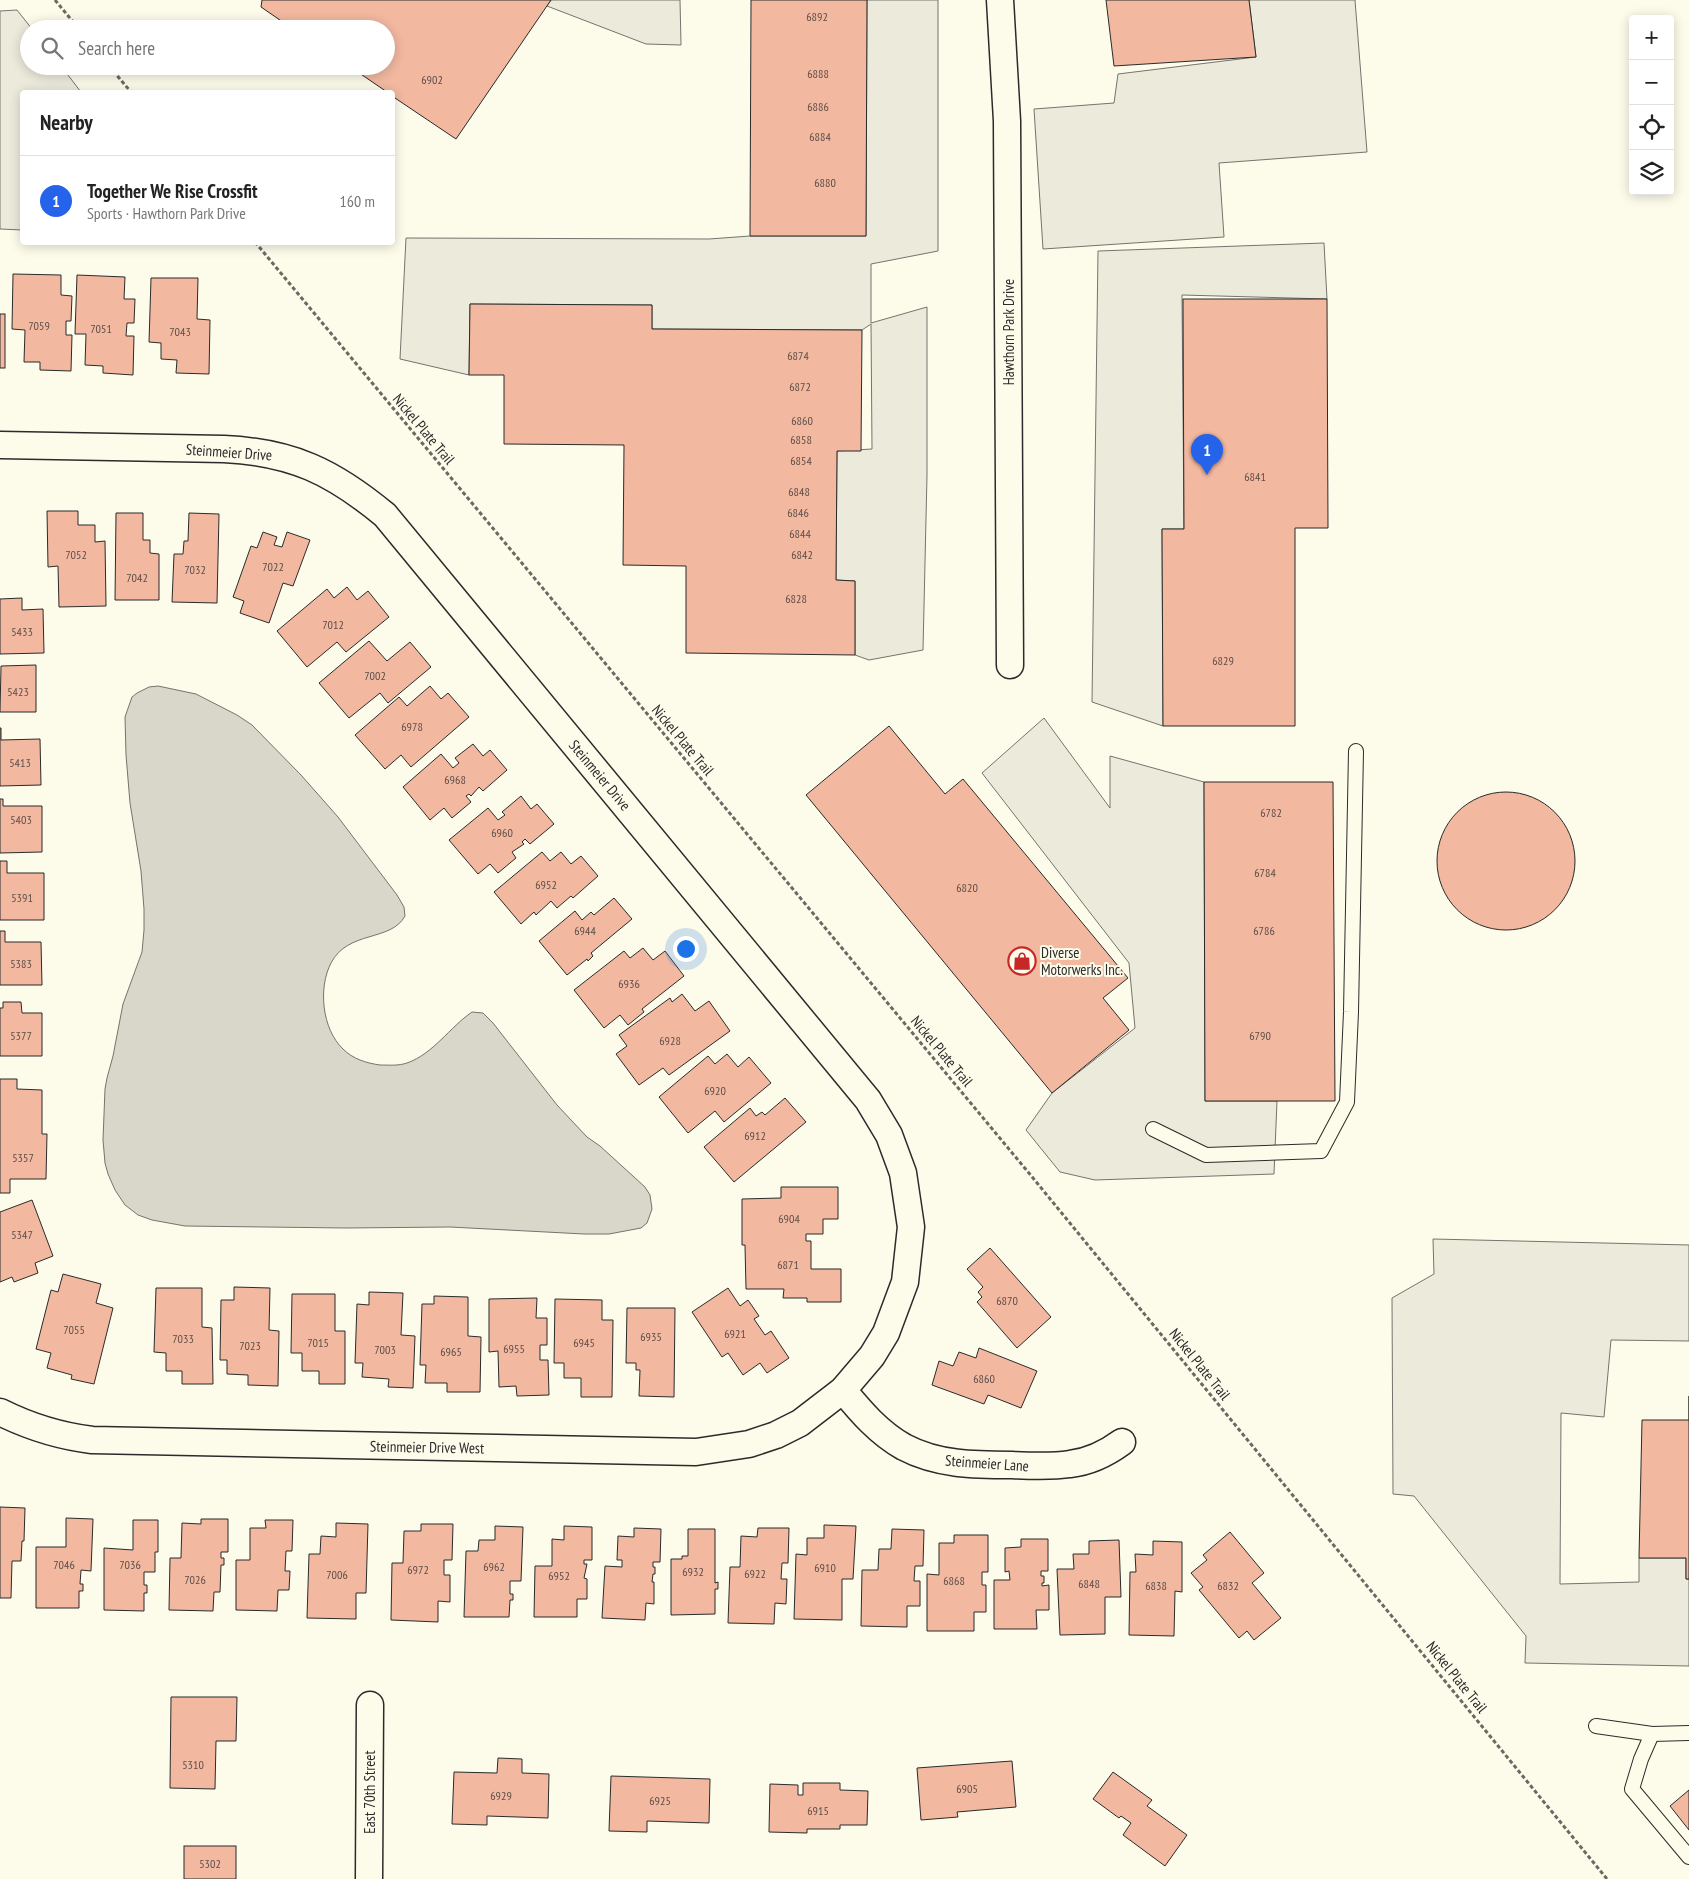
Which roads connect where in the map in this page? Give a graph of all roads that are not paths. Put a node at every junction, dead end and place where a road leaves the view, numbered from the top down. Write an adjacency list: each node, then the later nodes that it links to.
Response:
1 (1000, 0): 3 (street, Hawthorn Park Drive)
2 (0, 444): 6 (street, Steinmeier Drive)
3 (1010, 665)
4 (1356, 750): 5 (lane)
5 (1153, 1129)
6 (843, 1390): 7 (street, Steinmeier Drive West); 8 (street, Steinmeier Lane)
7 (0, 1412)
8 (1122, 1442)
9 (370, 1705): 14 (street, East 70th Street)
10 (1596, 1726): 12 (lane)
11 (1689, 1733): 12 (lane)
12 (1652, 1734): 13 (lane)
13 (1689, 1857)
14 (369, 1879)

